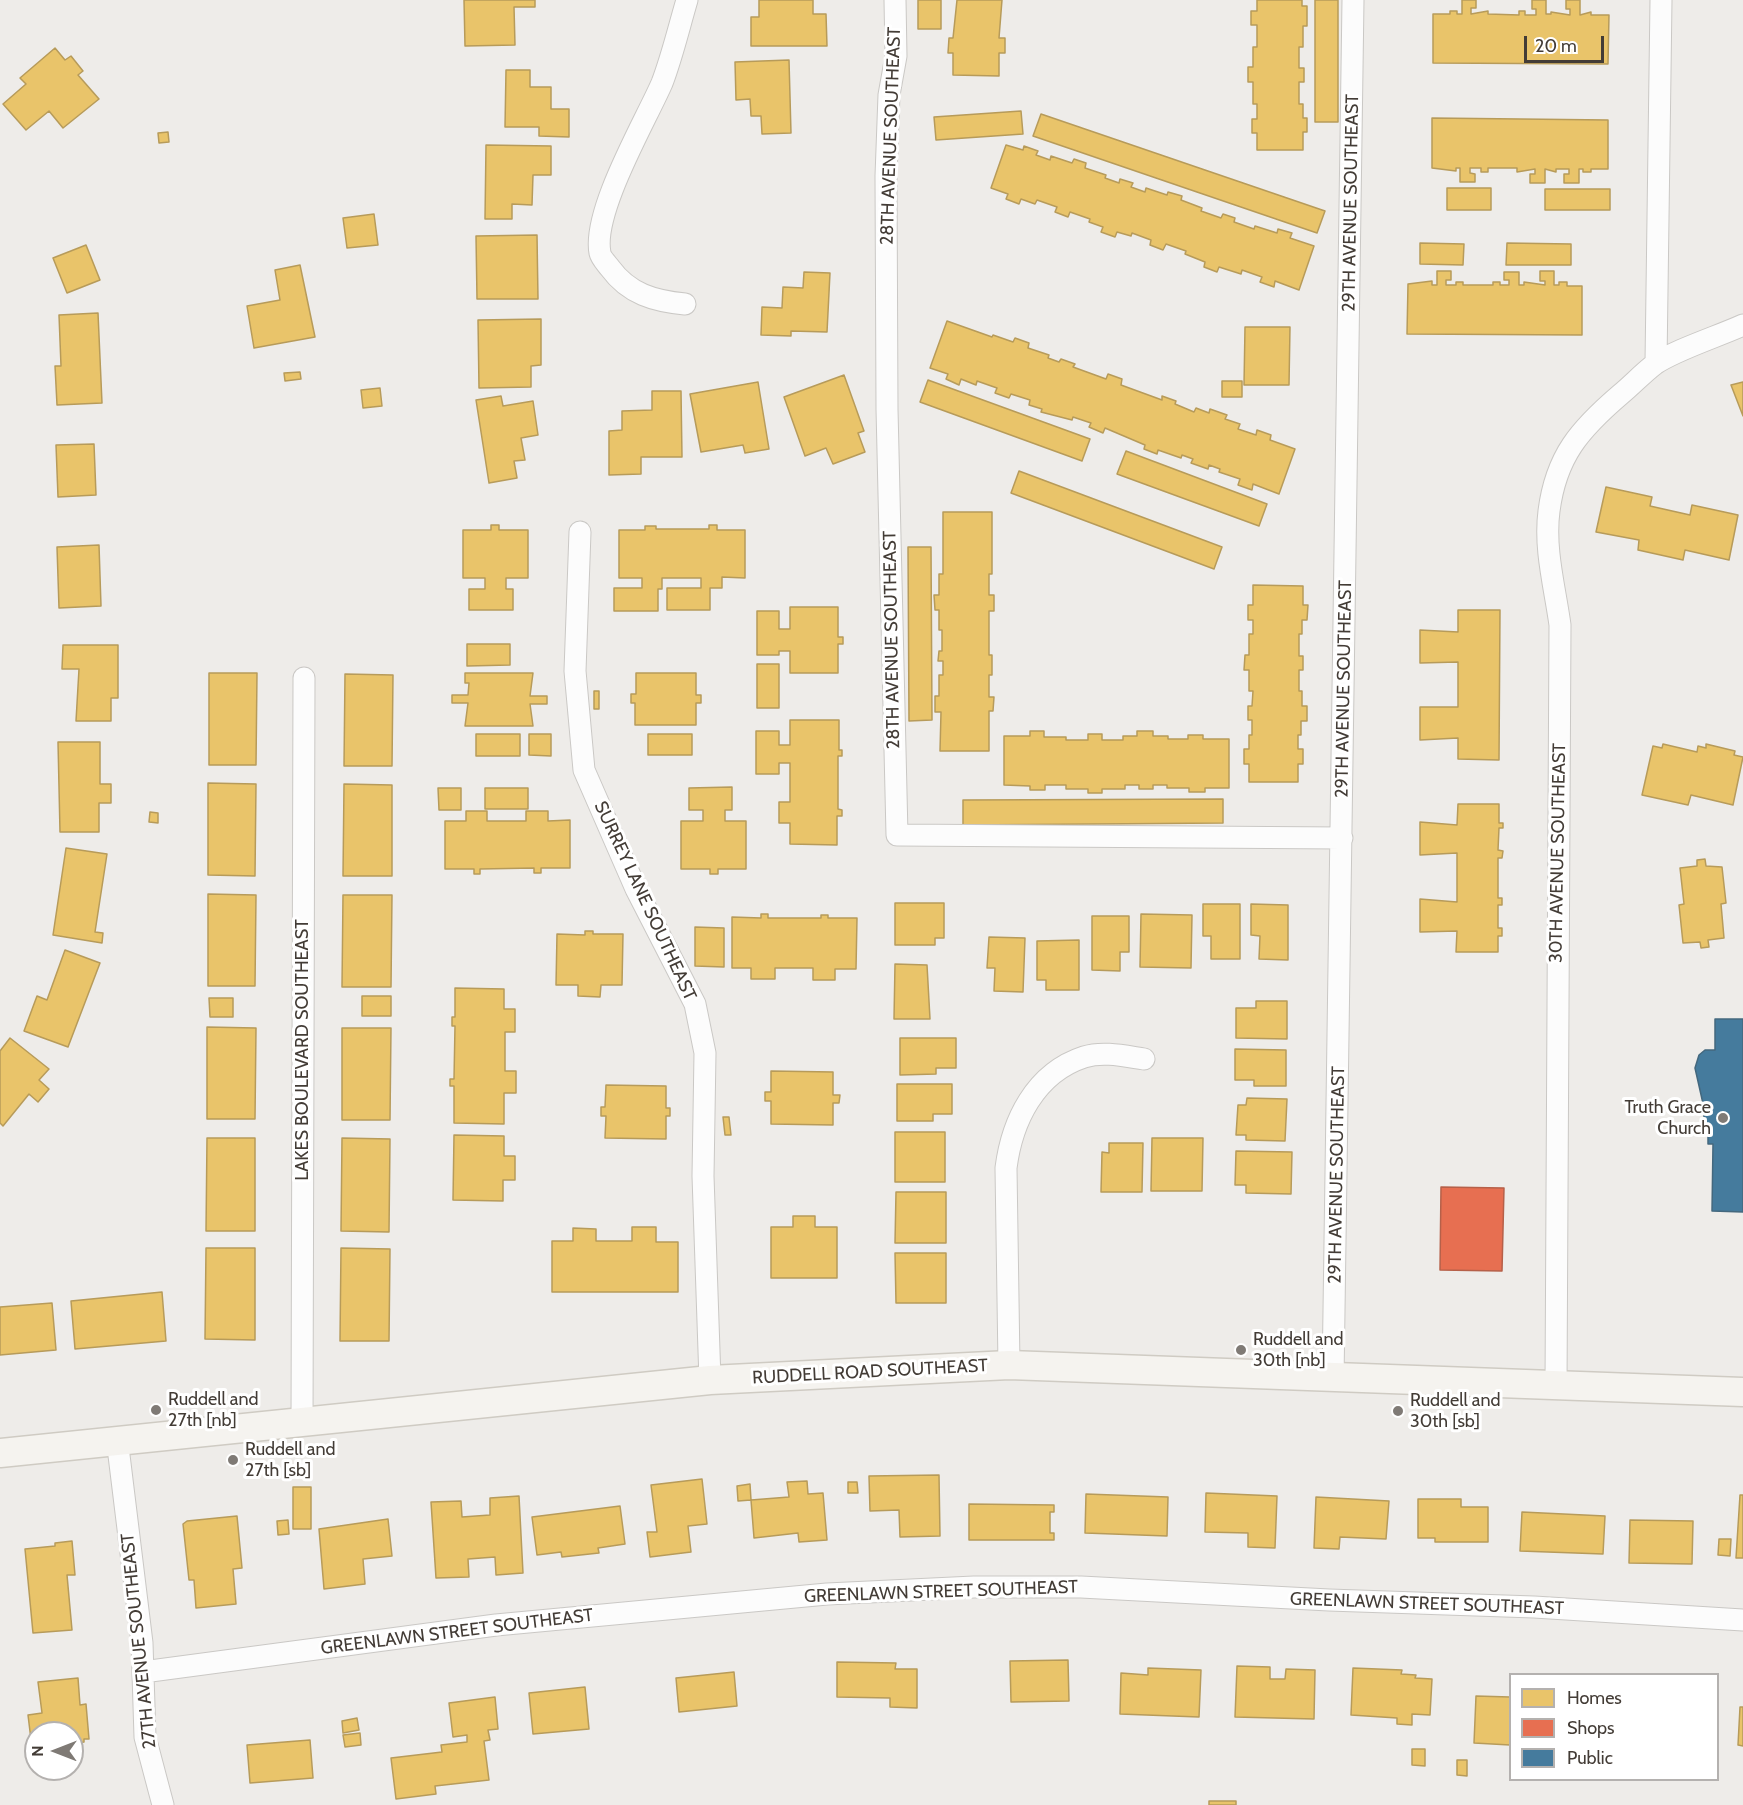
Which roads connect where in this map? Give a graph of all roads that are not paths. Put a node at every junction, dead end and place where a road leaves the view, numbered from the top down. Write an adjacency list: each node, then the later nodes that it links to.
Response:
1 (687, 0): 5 (street)
2 (895, 0): 10 (street, 28TH AVENUE SOUTHEAST)
3 (1353, 0): 10 (street, 29TH AVENUE SOUTHEAST)
4 (1661, 0): 7 (street)
5 (685, 304)
6 (1743, 325): 7 (street, 30TH AVENUE SOUTHEAST)
7 (1656, 363): 15 (street, 30TH AVENUE SOUTHEAST)
8 (580, 532): 14 (street, SURREY LANE SOUTHEAST)
9 (304, 678): 17 (street, LAKES BOULEVARD SOUTHEAST)
10 (1342, 838): 13 (street, 29TH AVENUE SOUTHEAST)
11 (1144, 1059): 12 (street)
12 (1009, 1365): 13 (main road, RUDDELL ROAD SOUTHEAST); 14 (main road, RUDDELL ROAD SOUTHEAST)
13 (1333, 1379): 15 (main road, RUDDELL ROAD SOUTHEAST)
14 (711, 1380): 17 (main road, RUDDELL ROAD SOUTHEAST)
15 (1556, 1385): 16 (main road, RUDDELL ROAD SOUTHEAST)
16 (1743, 1392)
17 (302, 1423): 18 (main road, RUDDELL ROAD SOUTHEAST)
18 (117, 1439): 19 (main road, RUDDELL ROAD SOUTHEAST); 21 (street, 27TH AVENUE SOUTHEAST)
19 (0, 1453)
20 (1743, 1620): 21 (street, GREENLAWN STREET SOUTHEAST)
21 (143, 1672): 22 (street, 27TH AVENUE SOUTHEAST)
22 (164, 1805)

